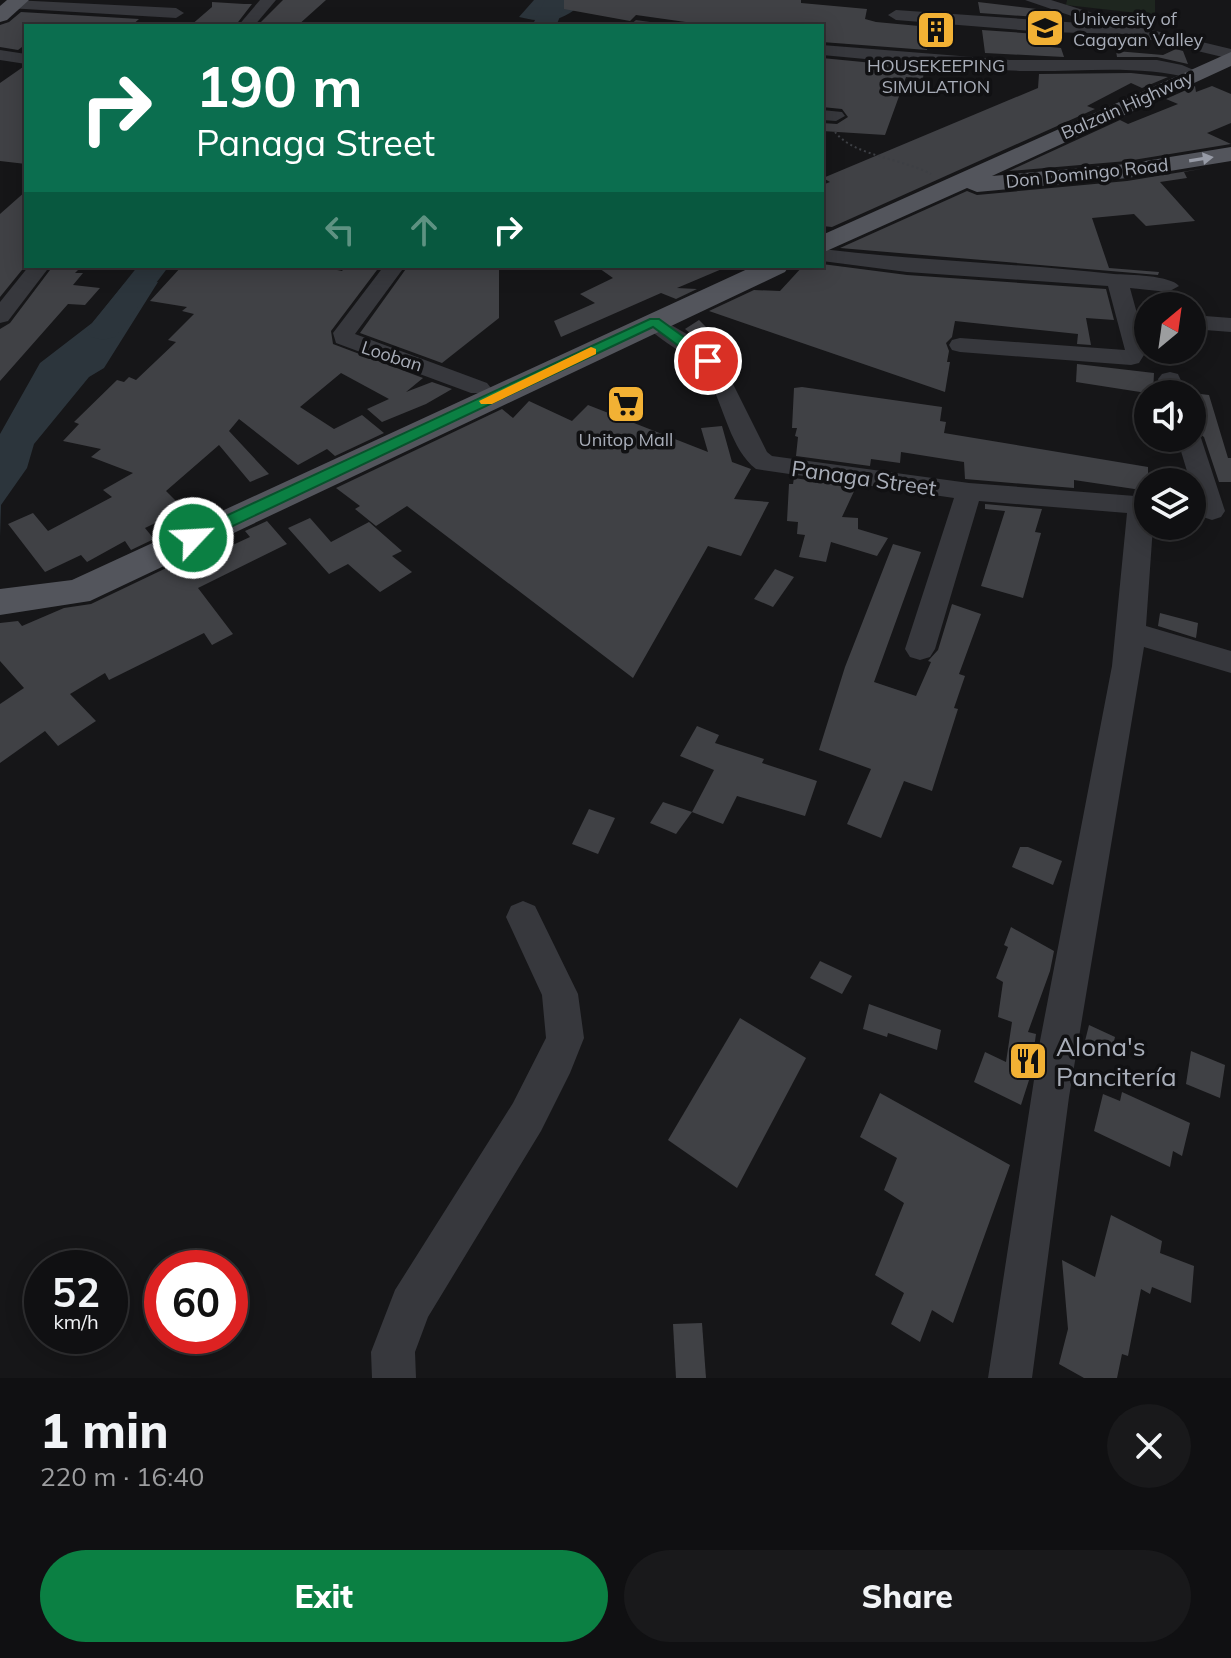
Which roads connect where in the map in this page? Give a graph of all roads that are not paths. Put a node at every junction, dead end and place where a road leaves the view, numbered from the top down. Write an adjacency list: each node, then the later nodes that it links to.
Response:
1 (268, 0): 6 (street)
2 (1033, 0): 7 (street)
3 (11, 7): 4 (street)
4 (176, 13)
5 (896, 15): 7 (street)
6 (248, 24)
7 (1126, 29): 11 (street)
8 (824, 50): 12 (street)
9 (0, 55): 10 (street)
10 (24, 59)
11 (1228, 60): 12 (main road, Balzain Highway)
12 (1195, 74): 14 (main road, Balzain Highway)
13 (1231, 154): 14 (main road, Don Domingo Road, one-way to 13)
14 (950, 183): 15 (main road, Balzain Highway); 16 (main road, Balzain Highway)
15 (824, 233)
16 (824, 244)
17 (824, 255): 22 (street)
18 (38, 268): 25 (street)
19 (393, 268): 31 (street, Looban)
20 (747, 268): 31 (main road)
21 (772, 268): 26 (main road)
22 (1118, 282): 23 (street); 24 (street)
23 (1168, 286)
24 (1134, 311)
25 (0, 316)
26 (654, 322): 33 (street, Panaga Street); 37 (main road)
27 (1206, 323): 28 (street)
28 (1231, 325)
29 (960, 345): 30 (street)
30 (1134, 356)
31 (479, 388): 37 (main road)
32 (1193, 452): 35 (street)
33 (969, 492): 34 (street, Panaga Street); 39 (street)
34 (1134, 505)
35 (1212, 511)
36 (1141, 540): 38 (street)
37 (17, 601)
38 (1132, 633): 40 (street); 43 (street)
39 (920, 649)
40 (1231, 662)
41 (523, 917): 42 (street)
42 (394, 1378)
43 (1010, 1378)

